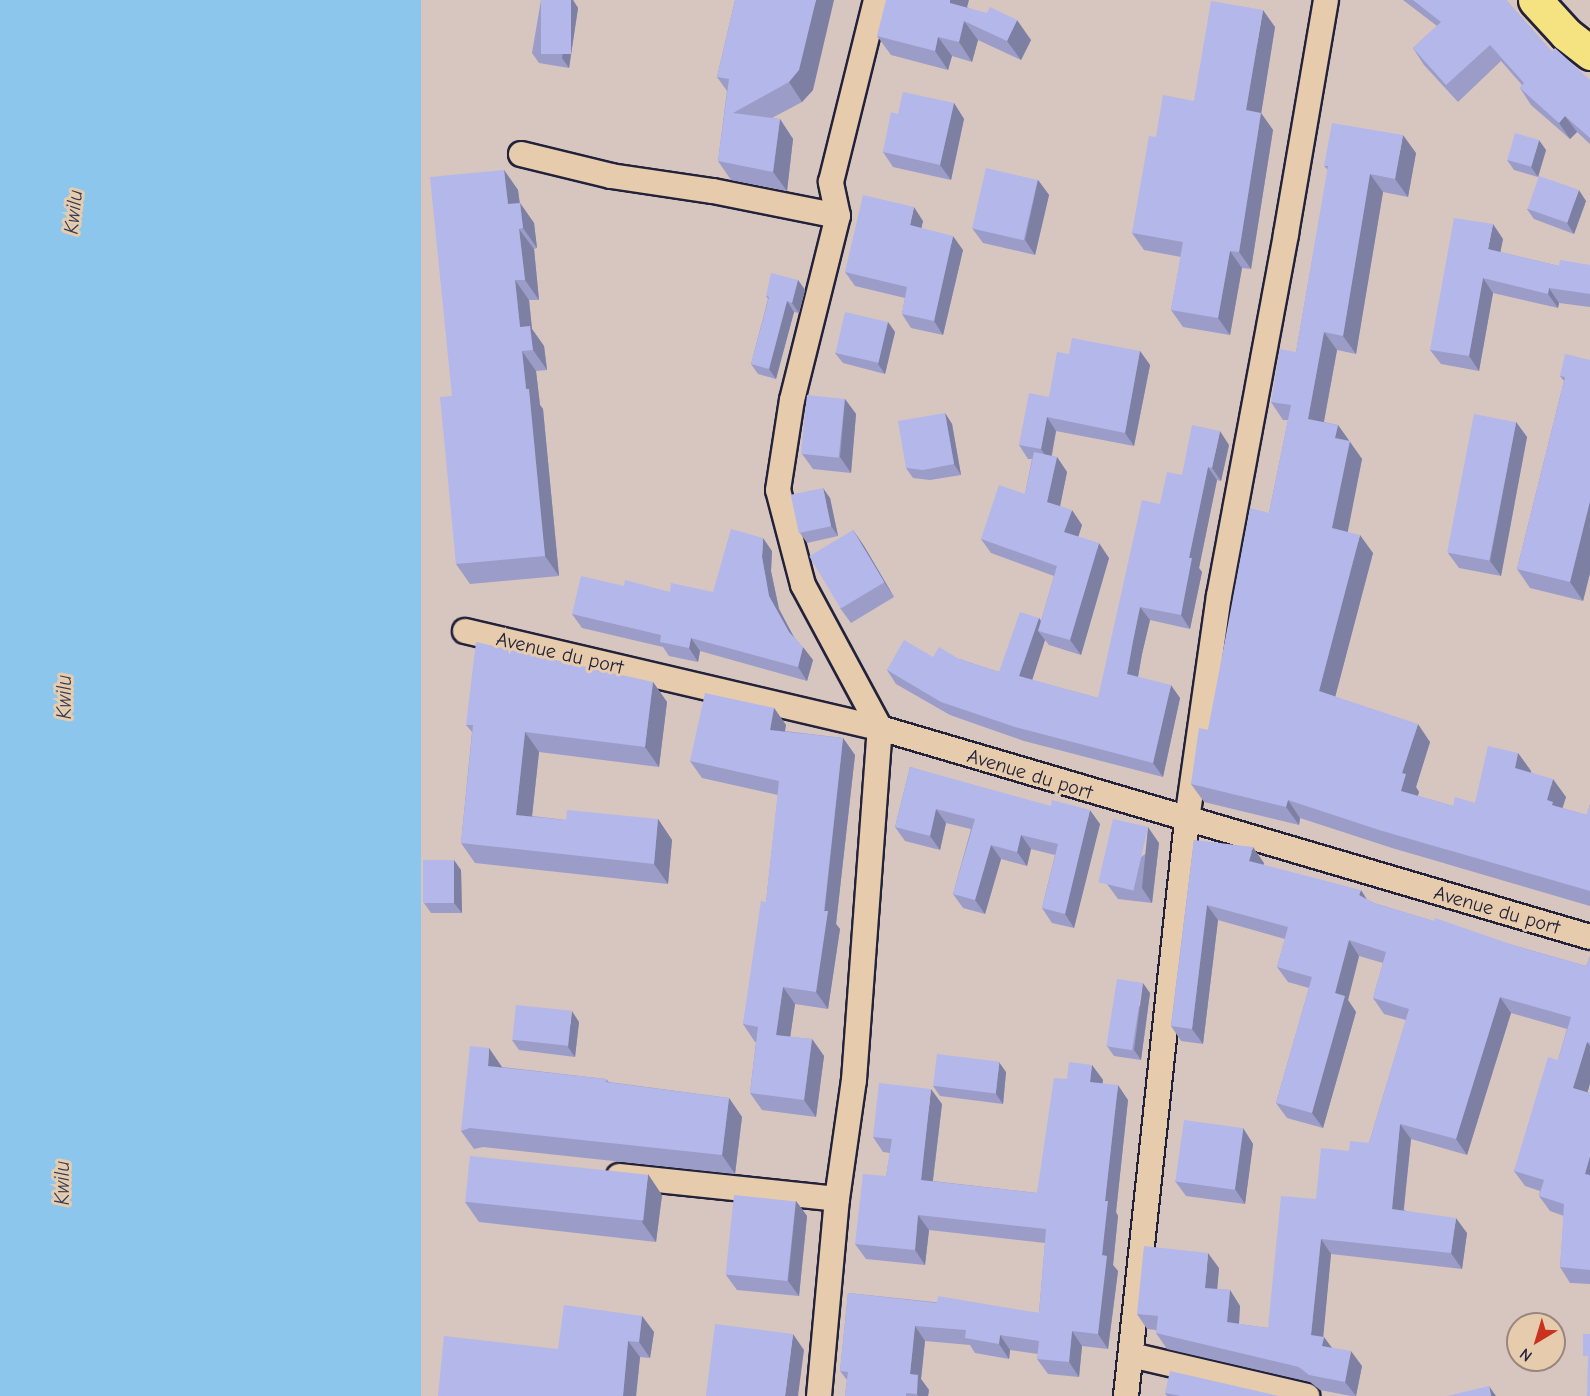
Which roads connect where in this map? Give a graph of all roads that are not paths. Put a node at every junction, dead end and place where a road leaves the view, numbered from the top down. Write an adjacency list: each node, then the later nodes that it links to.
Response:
1 (876, 0): 6 (street)
2 (1326, 0): 9 (street)
3 (1535, 0): 4 (highway)
4 (1590, 52)
5 (521, 154): 6 (street)
6 (838, 216): 8 (street)
7 (465, 631): 8 (street, Avenue du port)
8 (880, 728): 9 (street, Avenue du port); 12 (street)
9 (1187, 820): 10 (street, Avenue du port); 13 (street)
10 (1590, 937)
11 (600, 1174): 12 (street)
12 (837, 1199): 14 (street)
13 (1131, 1355): 15 (street); 16 (street)
14 (819, 1396)
15 (1126, 1396)
16 (1307, 1396)

